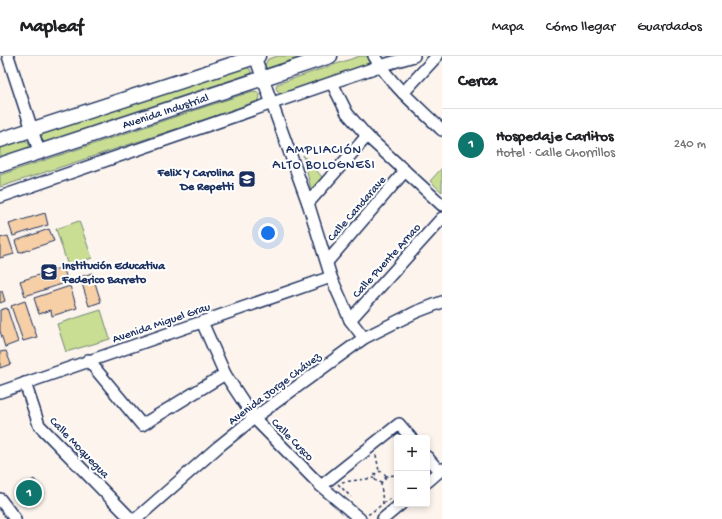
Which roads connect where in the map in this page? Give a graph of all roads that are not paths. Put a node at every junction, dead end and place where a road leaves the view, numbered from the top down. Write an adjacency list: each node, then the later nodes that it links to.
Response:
1 (8, 56): 12 (street)
2 (256, 56): 8 (street); 12 (main road, Avenida Industrial)
3 (330, 56): 8 (main road, Avenida Industrial)
4 (374, 56): 7 (street)
5 (414, 56): 7 (street)
6 (437, 56): 10 (street)
7 (380, 66): 9 (street); 10 (street)
8 (262, 78): 11 (street); 16 (main road, Avenida Industrial)
9 (332, 83): 11 (street); 14 (street)
10 (403, 93): 13 (street)
11 (271, 104): 19 (street); 20 (street)
12 (32, 130): 15 (main road, Avenida Industrial); 16 (street)
13 (442, 130)
14 (367, 136): 18 (street); 20 (street)
15 (0, 140)
16 (39, 152): 17 (main road, Avenida Industrial)
17 (0, 165)
18 (405, 171): 21 (street); 23 (street, Calle Candarave)
19 (0, 197)
20 (308, 203): 23 (street)
21 (442, 205)
22 (442, 218): 26 (street, Calle Puente Arnao)
23 (327, 262): 24 (street)
24 (331, 277): 26 (street); 27 (street, Avenida Miguel Grau)
25 (442, 302): 28 (street, Avenida Jorge Chávez)
26 (350, 320): 28 (street)
27 (202, 322): 29 (street, Avenida Miguel Grau); 30 (street, Calle Cusco)
28 (364, 338): 33 (street, Avenida Jorge Chávez)
29 (88, 360): 30 (street); 31 (street, Avenida Miguel Grau)
30 (225, 374): 33 (street, Calle Cusco)
31 (25, 383): 32 (street, Avenida Miguel Grau); 43 (street, Calle Moquegua)
32 (0, 392)
33 (254, 418): 38 (street, Calle Cusco); 44 (street, Avenida Jorge Chávez)
34 (408, 435): 38 (street)
35 (430, 460): 36 (street)
36 (441, 470): 37 (street)
37 (430, 479)
38 (321, 486): 41 (street, Calle Cusco)
39 (0, 498): 42 (street)
40 (394, 504): 45 (street)
41 (362, 514)
42 (15, 519)
43 (131, 519)
44 (136, 519)
45 (383, 519)

